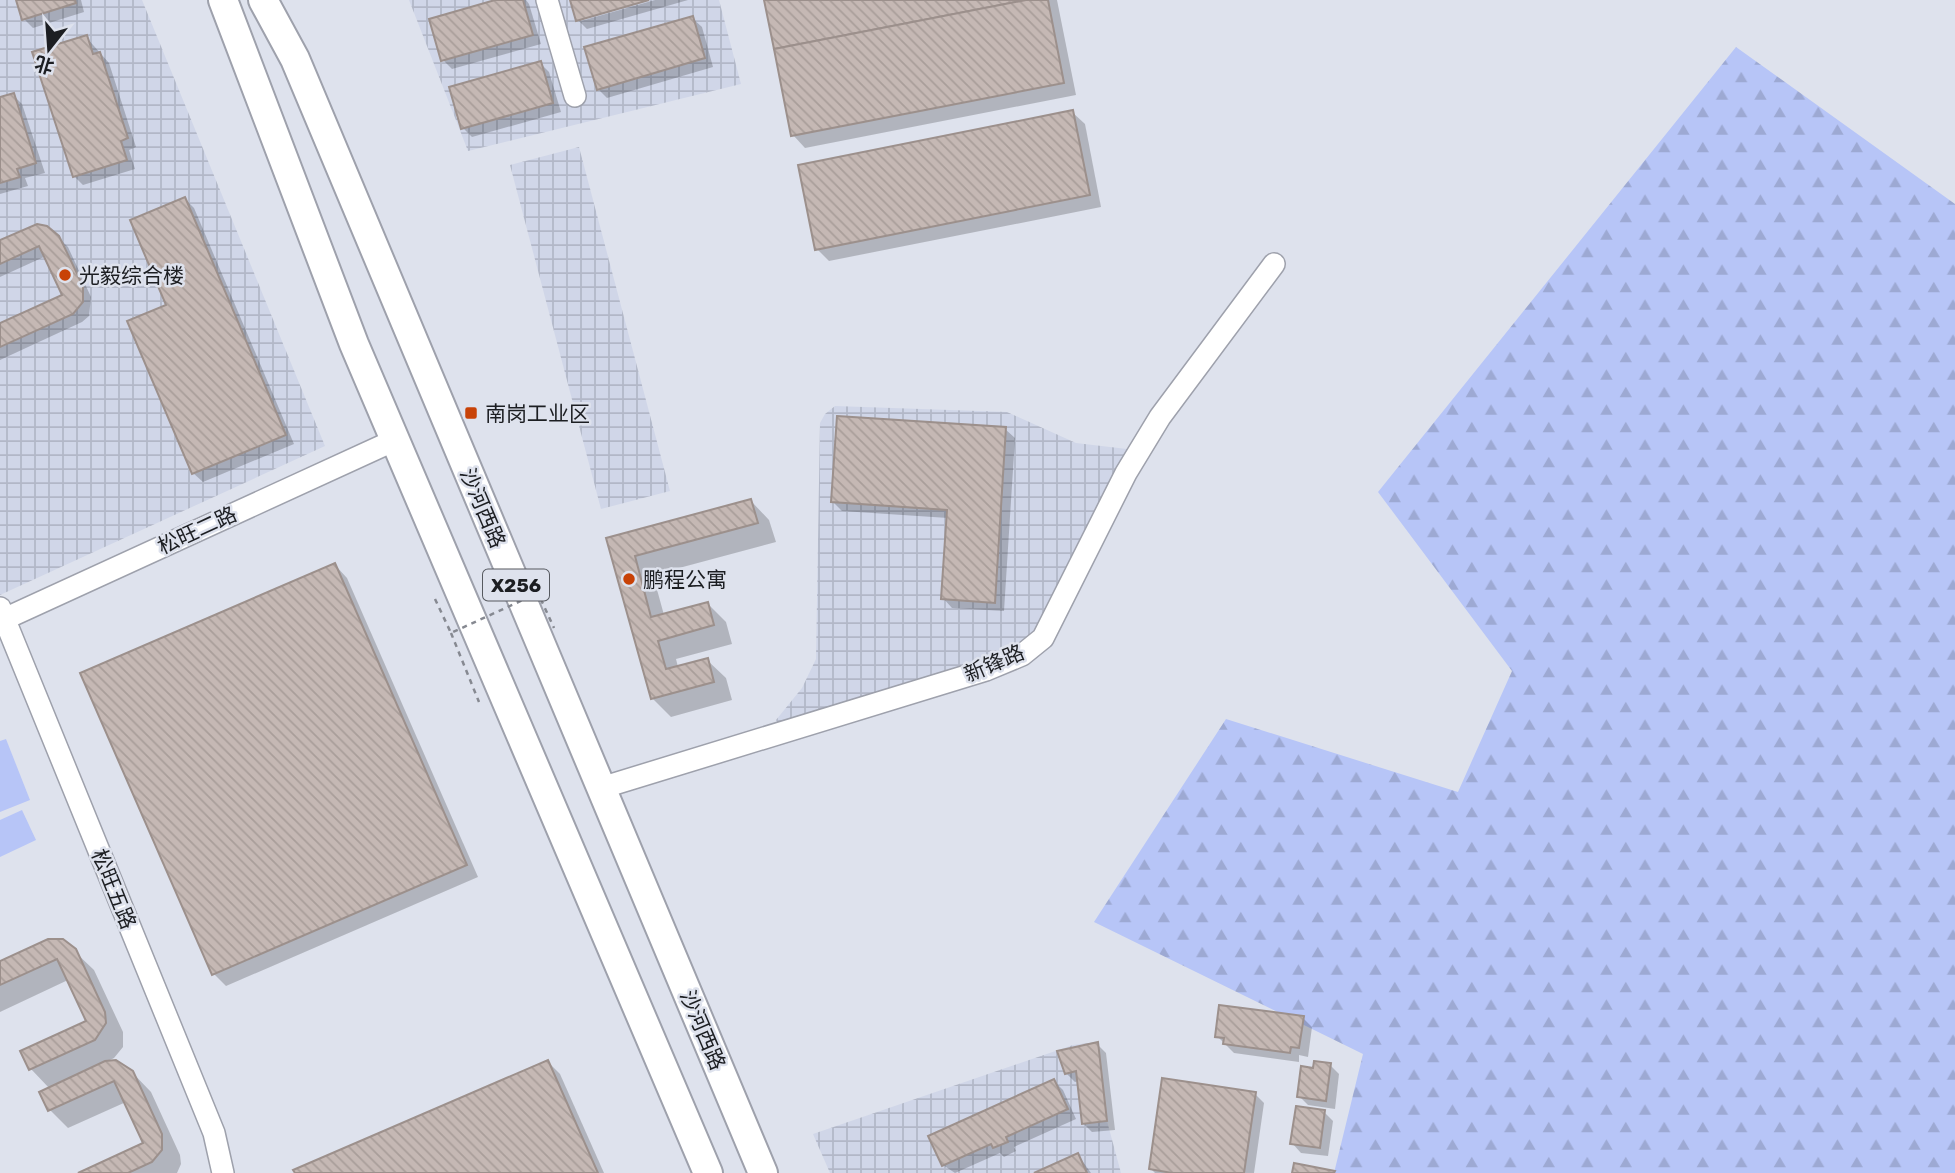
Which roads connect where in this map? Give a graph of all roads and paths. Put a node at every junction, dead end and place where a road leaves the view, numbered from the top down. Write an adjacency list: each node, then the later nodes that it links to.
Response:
1 (223, 0): 6 (main road, X256)
2 (263, 0): 12 (main road, 沙河西路 / X256)
3 (547, 0): 4 (street)
4 (575, 96)
5 (1274, 264): 12 (street, 新锋路)
6 (395, 440): 8 (street, 松旺二路); 14 (main road, X256)
7 (435, 599): 10 (path, bridge)
8 (1, 616): 13 (street, 松旺五路)
9 (554, 628): 10 (path, bridge)
10 (451, 633): 11 (path)
11 (479, 702)
12 (601, 788): 15 (main road, 沙河西路 / X256)
13 (222, 1173)
14 (708, 1173)
15 (763, 1173)

